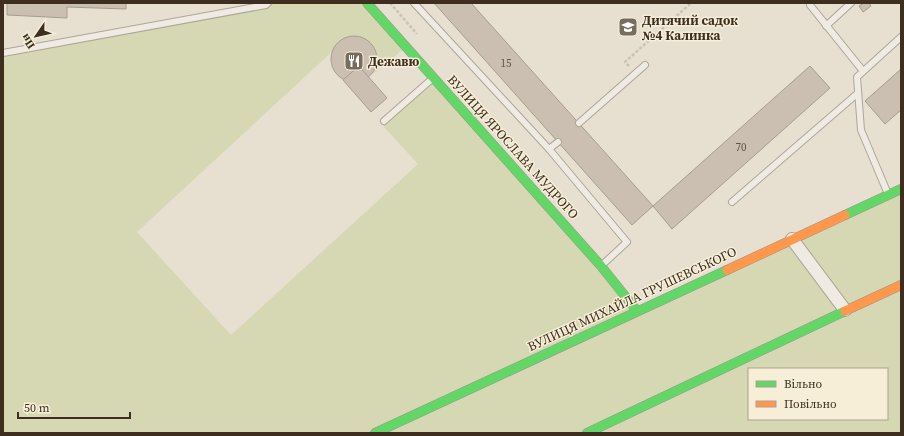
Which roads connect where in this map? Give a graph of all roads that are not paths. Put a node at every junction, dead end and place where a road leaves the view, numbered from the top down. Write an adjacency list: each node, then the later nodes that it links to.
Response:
1 (268, 3): 8 (lane)
2 (367, 3): 11 (street, ВУЛИЦЯ ЯРОСЛАВА МУДРОГО)
3 (414, 3): 16 (lane)
4 (851, 3): 6 (lane)
5 (810, 5): 6 (lane)
6 (826, 26): 10 (lane)
7 (901, 37): 10 (lane)
8 (3, 53)
9 (645, 65): 14 (lane)
10 (863, 71): 12 (lane)
11 (433, 78): 13 (lane); 21 (street, ВУЛИЦЯ ЯРОСЛАВА МУДРОГО)
12 (858, 93): 18 (lane); 19 (lane)
13 (384, 121)
14 (579, 123)
15 (558, 142): 16 (lane)
16 (549, 149): 21 (lane)
17 (901, 189): 18 (street, ВУЛИЦЯ МИХАЙЛА ГРУШЕВСЬКОГО)
18 (888, 195): 20 (street, ВУЛИЦЯ МИХАЙЛА ГРУШЕВСЬКОГО)
19 (732, 202)
20 (792, 239): 23 (street); 24 (street, ВУЛИЦЯ МИХАЙЛА ГРУШЕВСЬКОГО)
21 (601, 266): 24 (street, ВУЛИЦЯ ЯРОСЛАВА МУДРОГО)
22 (901, 285): 23 (street)
23 (845, 310): 26 (street)
24 (637, 311): 25 (street, ВУЛИЦЯ МИХАЙЛА ГРУШЕВСЬКОГО)
25 (375, 433)
26 (587, 433)

